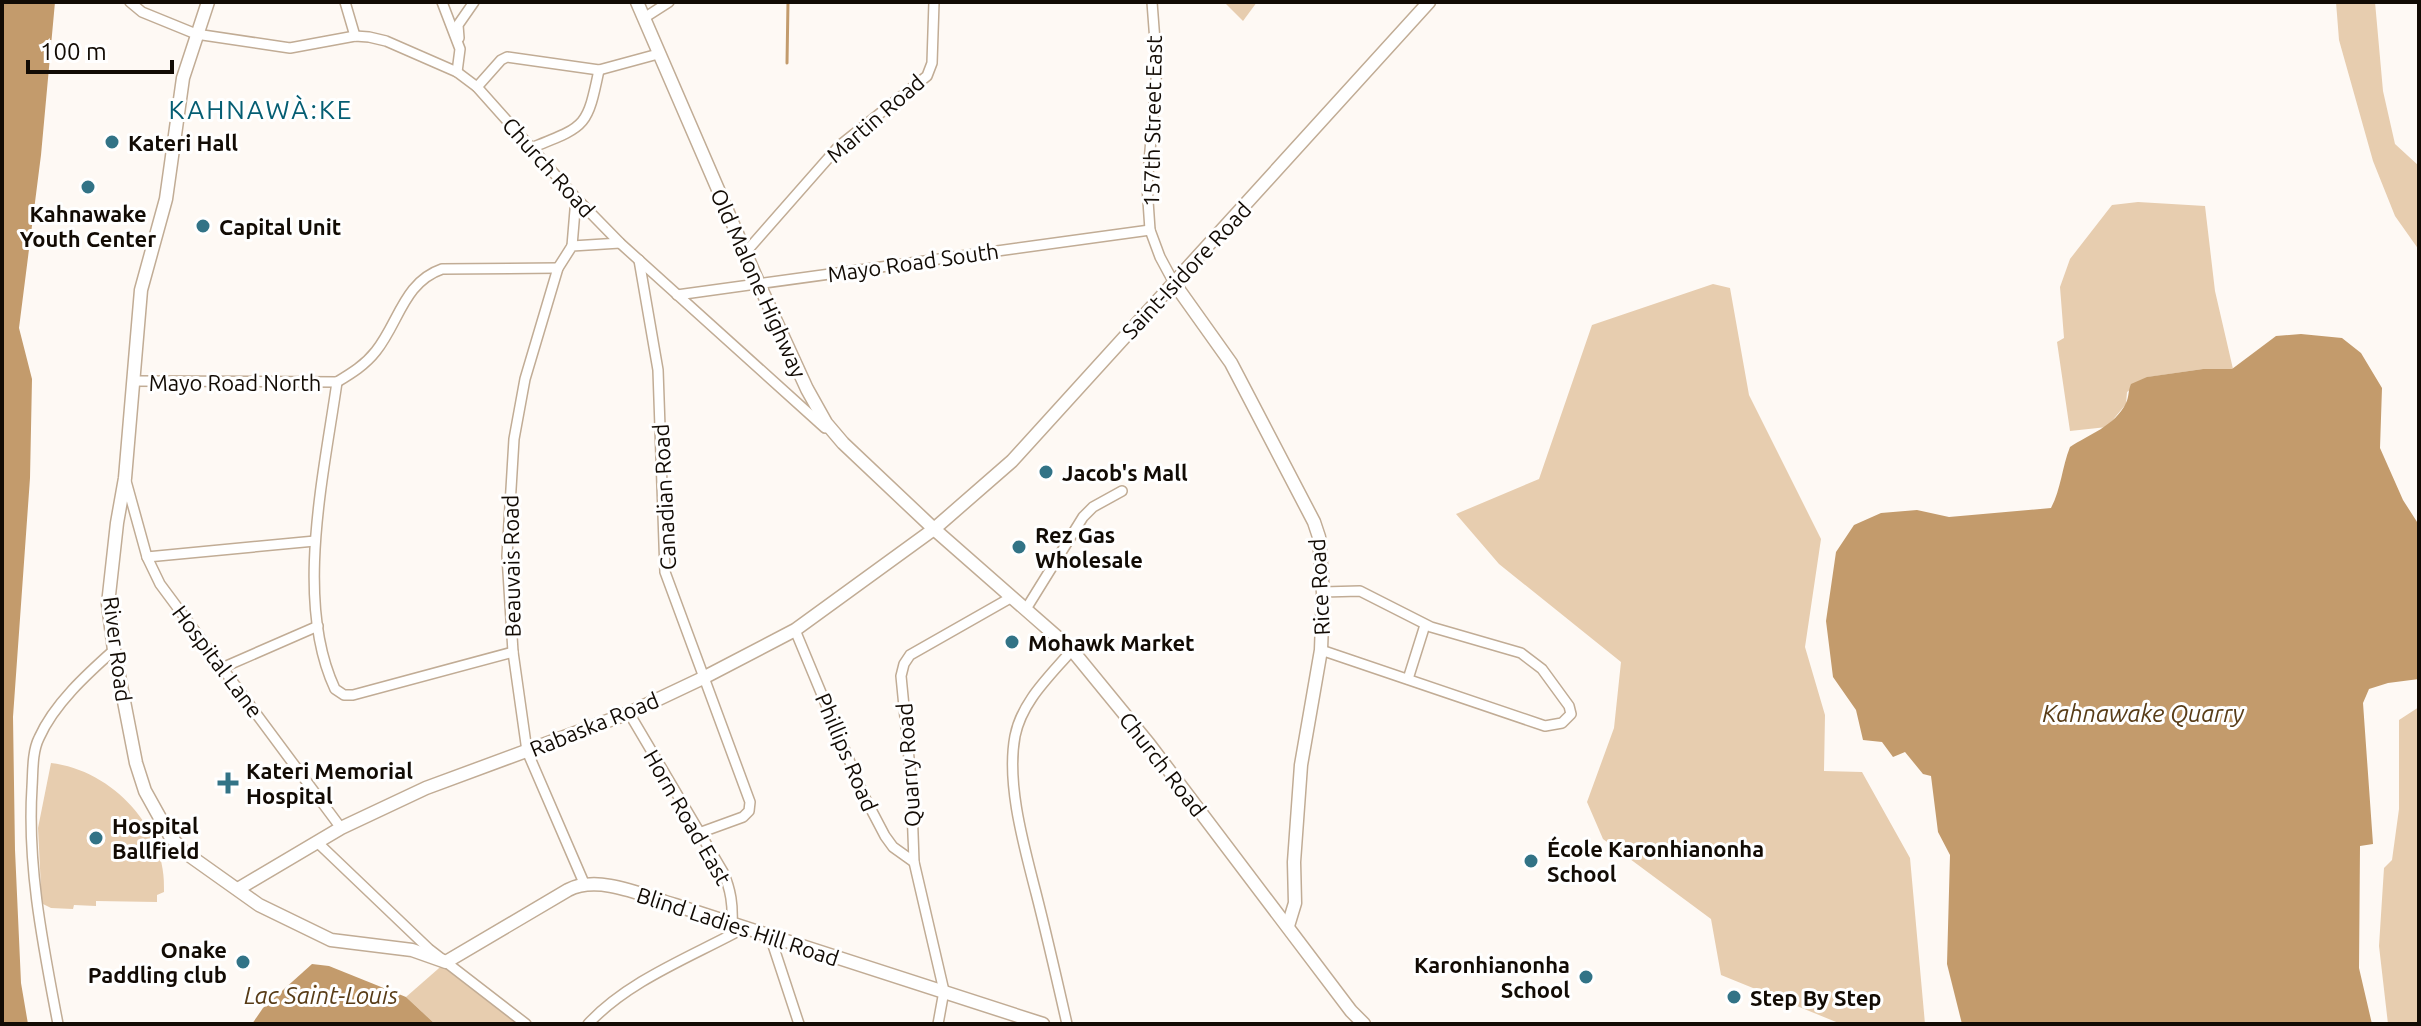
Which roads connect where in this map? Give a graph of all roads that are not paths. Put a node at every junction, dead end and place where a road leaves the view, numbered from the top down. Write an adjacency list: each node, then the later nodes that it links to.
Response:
1 (130, 2): 12 (street, Church Road)
2 (208, 2): 12 (street, River Road)
3 (345, 2): 13 (street)
4 (442, 2): 14 (street)
5 (474, 2): 14 (street)
6 (637, 2): 11 (street, Old Malone Highway)
7 (669, 2): 11 (street)
8 (934, 2): 24 (street, Martin Road)
9 (1152, 2): 21 (street, 157th Street East)
10 (1429, 2): 28 (street, Saint-Isidore Road)
11 (644, 18): 15 (street, Old Malone Highway)
12 (196, 34): 13 (street, Church Road); 30 (street, River Road)
13 (355, 36): 17 (street, Church Road)
14 (460, 49): 17 (street)
15 (658, 54): 16 (street); 24 (street, Old Malone Highway)
16 (599, 70): 18 (street); 19 (street)
17 (457, 72): 18 (street, Church Road)
18 (477, 87): 19 (street, Church Road)
19 (531, 148): 20 (street, Church Road)
20 (576, 198): 22 (street, Church Road); 23 (street, Beauvais Road)
21 (1150, 230): 27 (street, Mayo Road South); 28 (street, 157th Street East)
22 (620, 243): 23 (street); 25 (street, Church Road)
23 (572, 246): 26 (street, Beauvais Road)
24 (745, 253): 27 (street, Old Malone Highway)
25 (639, 260): 29 (street, Church Road); 49 (street, Canadian Road)
26 (558, 268): 31 (street); 47 (street, Beauvais Road)
27 (758, 282): 29 (street, Mayo Road South); 32 (street, Old Malone Highway)
28 (1174, 283): 35 (street, Saint-Isidore Road); 38 (street, Rice Road)
29 (677, 295): 32 (street, Church Road)
30 (133, 381): 31 (street, Mayo Road North); 33 (street, River Road)
31 (337, 382): 36 (street)
32 (843, 443): 35 (street, Old Malone Highway)
33 (125, 478): 37 (street, Hospital Lane); 44 (street, River Road)
34 (1122, 491): 40 (street)
35 (934, 529): 39 (street, Church Road); 43 (street, Rabaska Road)
36 (315, 541): 37 (street); 42 (street)
37 (147, 557): 48 (street, Hospital Lane)
38 (1323, 592): 41 (street); 46 (street, Rice Road)
39 (1012, 597): 40 (street, Church Road); 56 (street, Quarry Road)
40 (1026, 609): 45 (street, Church Road)
41 (1425, 625): 50 (street); 50 (street)
42 (318, 626): 47 (street); 48 (street)
43 (795, 630): 49 (street, Rabaska Road); 56 (street, Phillips Road)
44 (114, 650): 58 (street, River Road); 64 (street)
45 (1072, 650): 60 (street, Church Road); 70 (street)
46 (1321, 650): 50 (street); 60 (street, Rice Road)
47 (513, 652): 52 (street, Beauvais Road)
48 (224, 667): 53 (street, Hospital Lane)
49 (703, 678): 51 (street, Rabaska Road); 54 (street, Canadian Road)
50 (1408, 679)
51 (629, 713): 52 (street, Rabaska Road); 54 (street, Horn Road East)
52 (527, 751): 53 (street, Rabaska Road); 57 (street, Beauvais Road)
53 (341, 828): 55 (street, Rabaska Road)
54 (699, 833): 59 (street, Horn Road East)
55 (317, 842): 58 (street, Rabaska Road); 62 (street)
56 (914, 862): 63 (street, Quarry Road)
57 (584, 883): 59 (street, Blind Ladies Hill Road); 62 (street)
58 (238, 889): 62 (street, River Road)
59 (738, 926): 61 (street, Blind Ladies Hill Road); 66 (street)
60 (1288, 926): 71 (street, Church Road)
61 (770, 936): 63 (street, Blind Ladies Hill Road); 67 (street)
62 (446, 962): 65 (street, River Road)
63 (944, 991): 68 (street); 69 (street, Blind Ladies Hill Road)
64 (58, 1024)
65 (526, 1024)
66 (588, 1024)
67 (799, 1024)
68 (938, 1024)
69 (1043, 1024)
70 (1067, 1024)
71 (1364, 1024)

